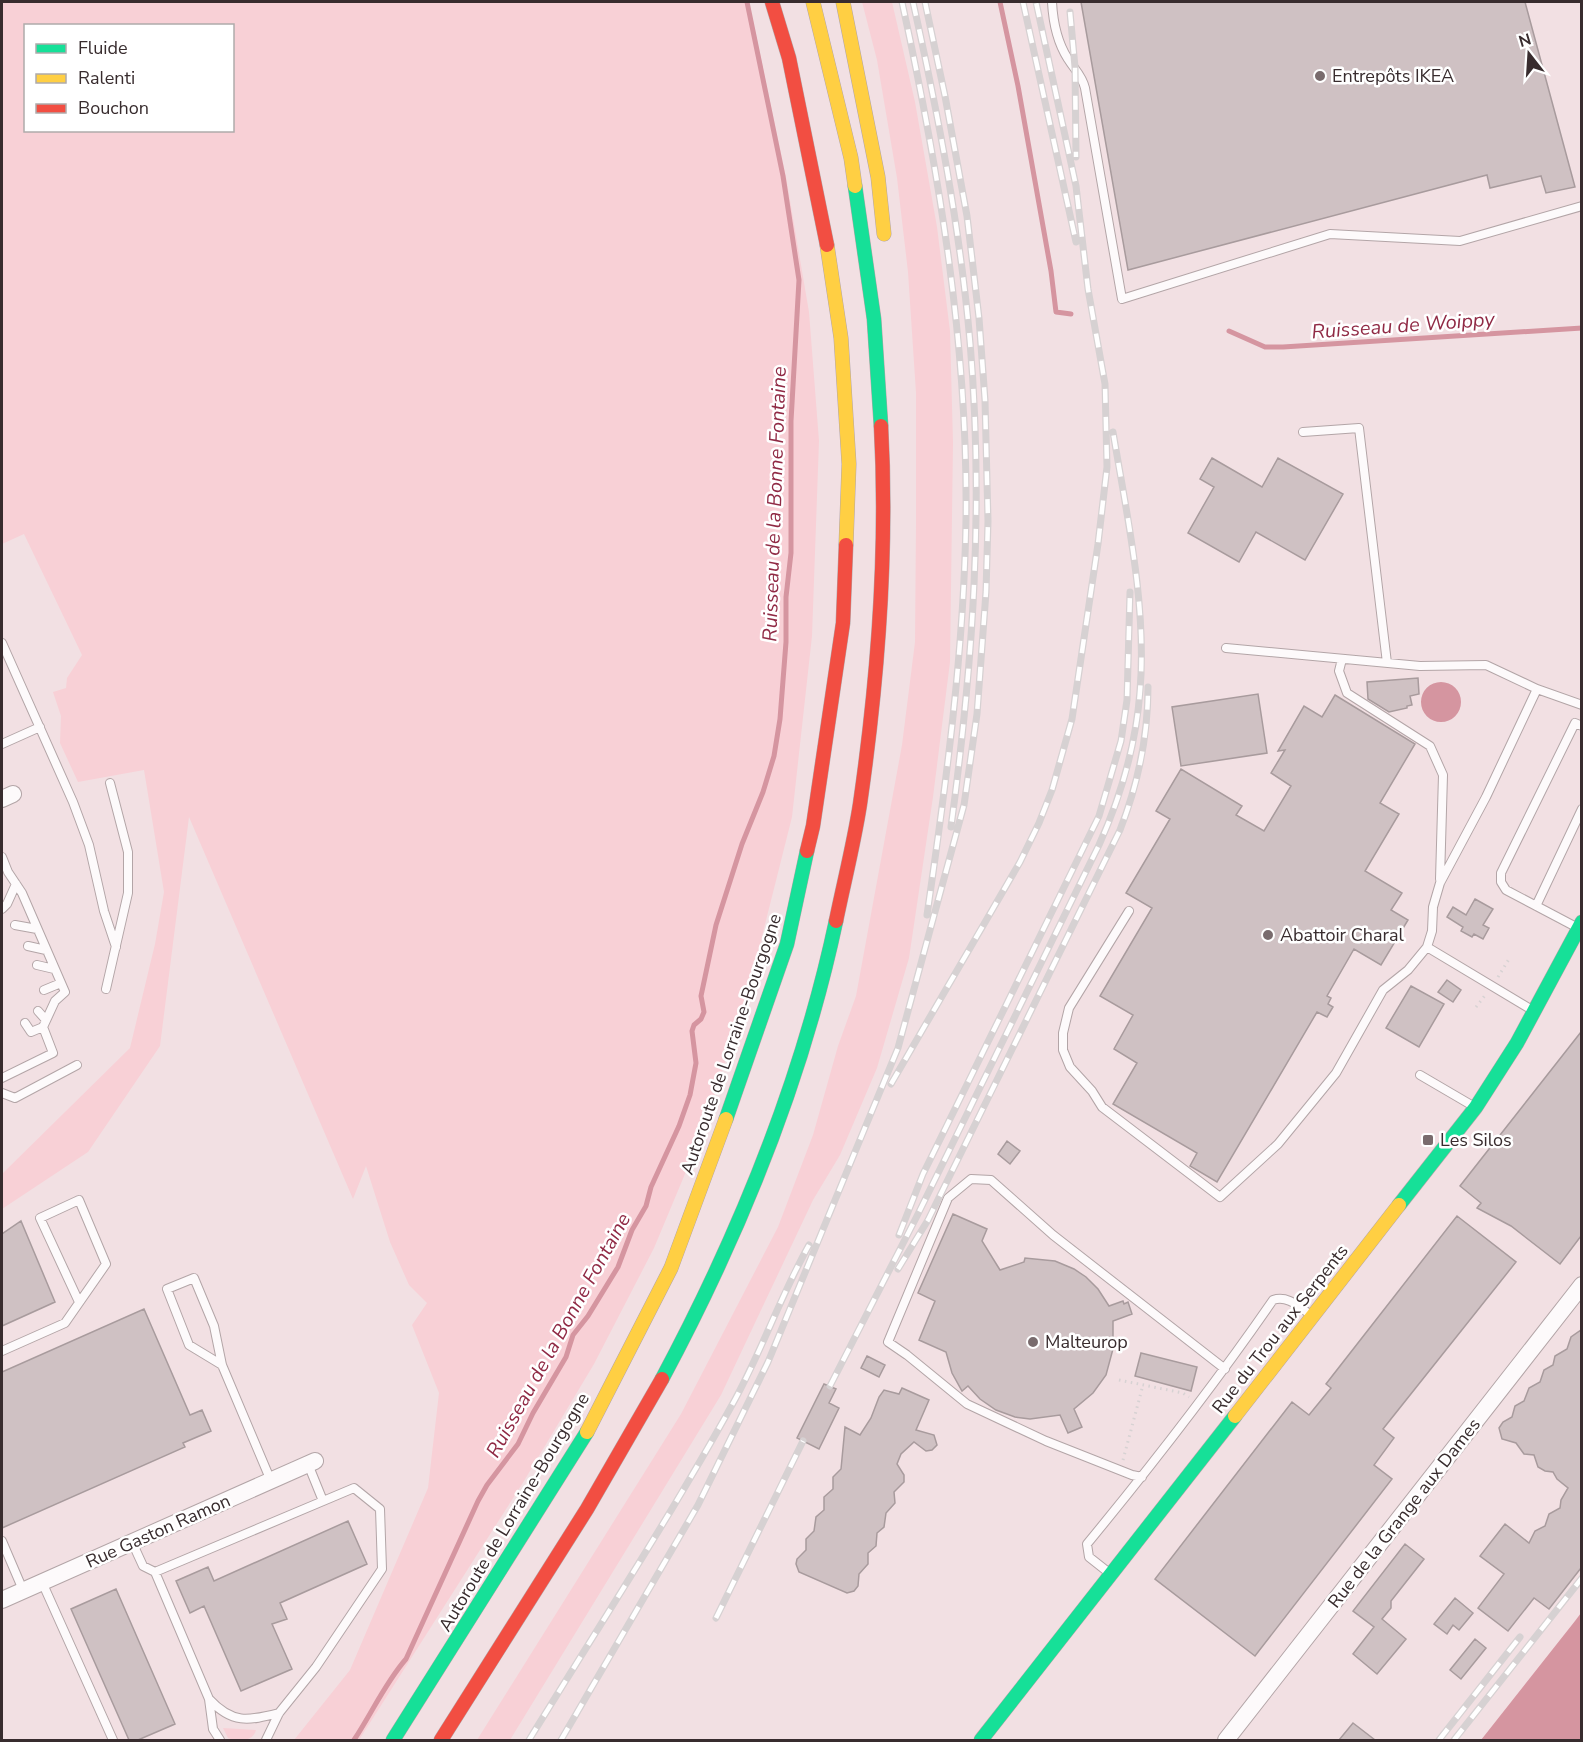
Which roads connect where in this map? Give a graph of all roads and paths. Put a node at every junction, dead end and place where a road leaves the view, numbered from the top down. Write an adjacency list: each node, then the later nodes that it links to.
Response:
1 (772, 2): 74 (main road, Autoroute de Lorraine-Bourgogne)
2 (813, 2): 8 (main road)
3 (843, 2): 6 (main road)
4 (1052, 2): 5 (lane)
5 (1581, 206)
6 (885, 244)
7 (890, 342): 8 (main road)
8 (882, 396): 75 (main road)
9 (1304, 432): 13 (lane)
10 (2, 643): 17 (lane)
11 (1226, 648): 12 (lane)
12 (1342, 659): 13 (lane); 22 (lane)
13 (1387, 663): 14 (lane)
14 (1537, 689): 15 (lane); 22 (lane)
15 (1581, 705)
16 (1581, 726): 24 (lane)
17 (40, 727): 18 (lane); 31 (lane)
18 (2, 744)
19 (110, 783): 31 (lane)
20 (1581, 809): 24 (lane)
21 (2, 857): 23 (lane)
22 (1440, 883): 32 (lane)
23 (16, 884): 25 (lane); 29 (lane)
24 (1536, 906): 28 (lane)
25 (2, 909)
26 (1129, 911): 32 (lane)
27 (15, 925): 29 (lane)
28 (1580, 925): 40 (main road, Rue du Trou aux Serpents)
29 (37, 929): 33 (lane)
30 (28, 946): 33 (lane)
31 (116, 947): 37 (lane)
32 (1427, 947): 40 (lane)
33 (46, 950): 35 (lane)
34 (37, 965): 35 (lane)
35 (54, 969): 36 (lane)
36 (61, 983): 38 (lane); 42 (lane)
37 (106, 989)
38 (44, 990)
39 (38, 1011): 42 (lane)
40 (1534, 1012): 47 (main road, Rue du Trou aux Serpents)
41 (25, 1023): 42 (lane)
42 (44, 1024): 45 (lane)
43 (77, 1065): 46 (lane)
44 (1420, 1075): 47 (lane)
45 (2, 1078)
46 (2, 1093)
47 (1476, 1107): 50 (main road, Rue du Trou aux Serpents)
48 (1581, 1285): 77 (street, Rue de la Grange aux Dames)
49 (80, 1302): 49 (lane); 51 (lane)
50 (1313, 1317): 53 (lane); 65 (main road, Rue du Trou aux Serpents)
51 (2, 1351)
52 (222, 1365): 52 (lane); 60 (lane)
53 (1225, 1369): 56 (lane); 58 (lane)
54 (1119, 1380): 55 (path)
55 (1143, 1385): 56 (path); 58 (path)
56 (1197, 1404): 59 (lane)
57 (311, 1463): 60 (street, Rue Gaston Ramon); 61 (lane)
58 (1120, 1471): 59 (lane)
59 (1142, 1477): 65 (lane)
60 (271, 1481): 63 (street, Rue Gaston Ramon)
61 (323, 1501): 64 (lane); 70 (lane)
62 (2, 1541): 67 (lane)
63 (132, 1542): 64 (lane); 66 (street, Rue Gaston Ramon)
64 (155, 1572): 69 (lane)
65 (1111, 1575): 76 (main road, Rue du Trou aux Serpents)
66 (42, 1582): 67 (street, Rue Gaston Ramon); 71 (lane)
67 (23, 1590): 68 (street, Rue Gaston Ramon)
68 (2, 1600)
69 (209, 1699): 70 (lane); 72 (lane)
70 (279, 1713): 73 (lane)
71 (112, 1740)
72 (220, 1740)
73 (266, 1740)
74 (393, 1740)
75 (441, 1740)
76 (981, 1740)
77 (1226, 1740)

